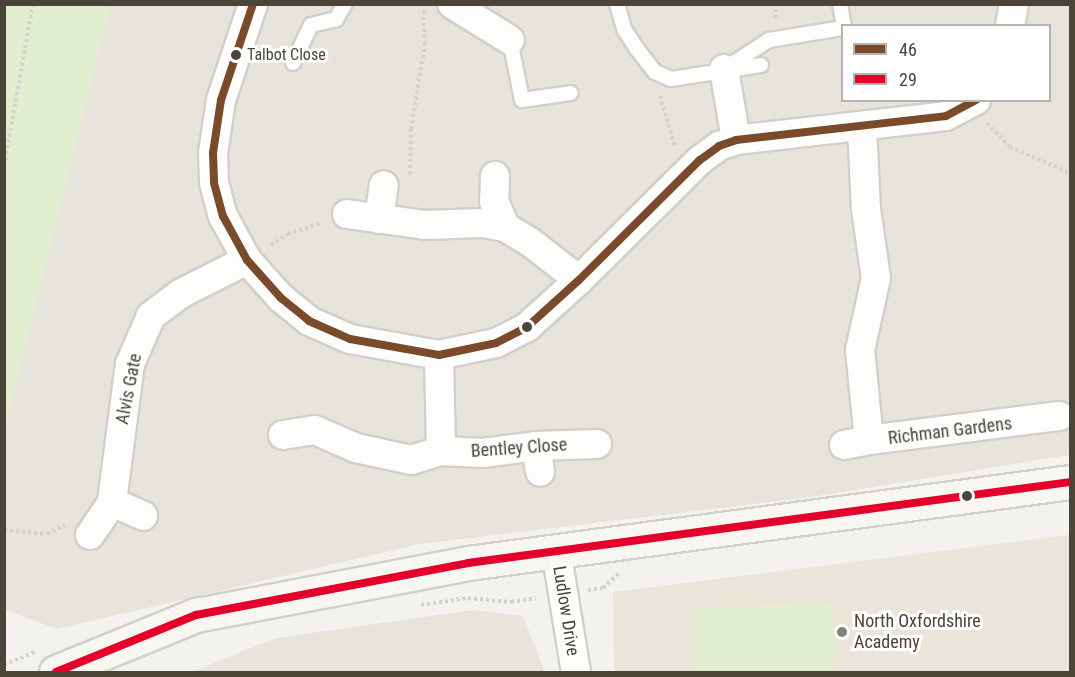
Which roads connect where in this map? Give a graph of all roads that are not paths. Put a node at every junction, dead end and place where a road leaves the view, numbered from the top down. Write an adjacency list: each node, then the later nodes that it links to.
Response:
1 (253, 4): 23 (street)
2 (345, 4): 11 (lane)
3 (617, 4): 13 (lane)
4 (840, 4): 7 (lane)
5 (1014, 4): 8 (street)
6 (448, 5): 10 (street)
7 (843, 24)
8 (1010, 24)
9 (841, 27): 13 (lane)
10 (510, 40): 14 (lane)
11 (293, 63)
12 (761, 65): 13 (lane)
13 (724, 69): 17 (street)
14 (571, 93)
15 (973, 103): 16 (street)
16 (862, 128): 17 (street); 26 (street, Richman Gardens)
17 (736, 140): 24 (street)
18 (495, 176): 22 (street)
19 (384, 185): 21 (street)
20 (347, 214): 21 (street)
21 (380, 219): 22 (street)
22 (505, 227): 24 (street)
23 (247, 260): 25 (street); 31 (street, Alvis Gate)
24 (579, 280): 25 (street)
25 (439, 355): 29 (street)
26 (1059, 416)
27 (283, 435): 29 (street, Bentley Close)
28 (597, 444): 29 (street, Bentley Close)
29 (441, 451)
30 (1071, 482): 34 (main road)
31 (112, 502): 32 (street); 33 (street, Alvis Gate)
32 (143, 516)
33 (90, 535)
34 (556, 550): 35 (main road); 36 (street, Ludlow Drive)
35 (56, 672)
36 (576, 672)

